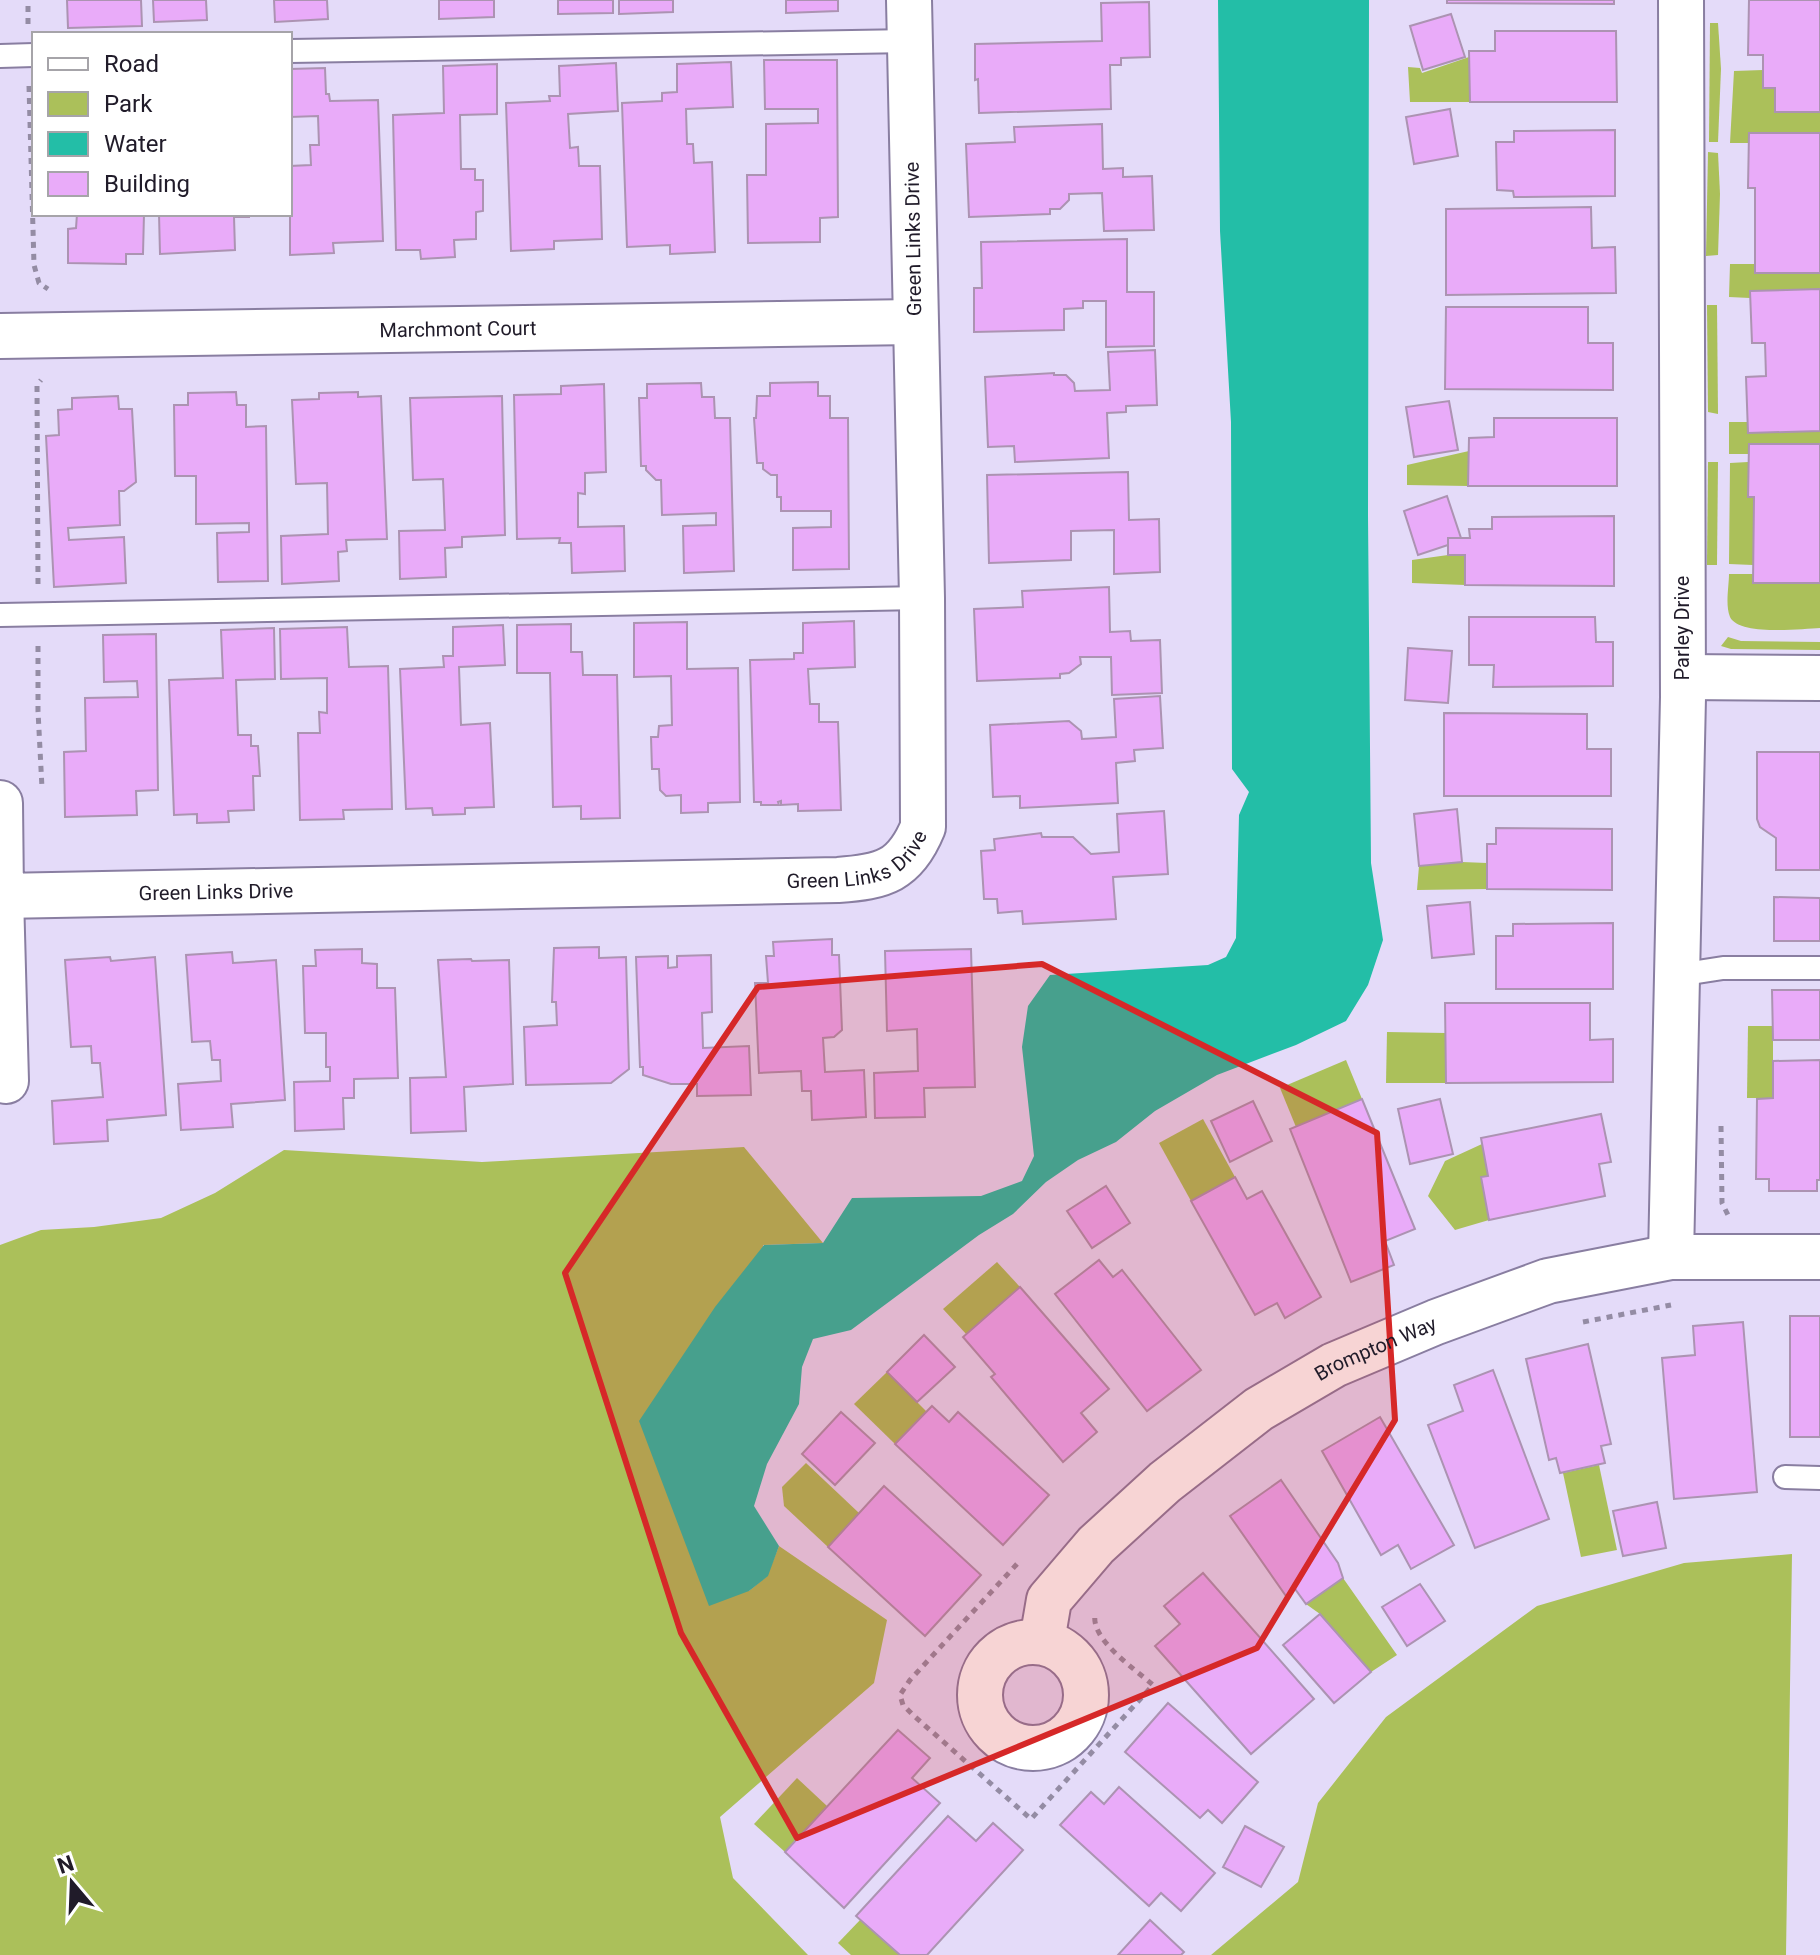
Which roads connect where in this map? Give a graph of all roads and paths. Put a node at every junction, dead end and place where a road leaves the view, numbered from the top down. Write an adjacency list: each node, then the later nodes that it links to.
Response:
1 (1681, 0): 15 (street, Parley Drive)
2 (910, 20): 3 (lane); 9 (street, Green Links Drive)
3 (292, 51)
4 (0, 56): 5 (lane)
5 (30, 56): 6 (path)
6 (32, 186)
7 (33, 216): 8 (path)
8 (51, 290)
9 (914, 322): 10 (street, Marchmont Court); 12 (street, Green Links Drive)
10 (0, 336)
11 (50, 374): 14 (path)
12 (922, 598): 14 (lane); 19 (street, Green Links Drive)
13 (0, 615): 14 (lane)
14 (39, 615): 17 (path)
15 (1683, 677): 16 (street); 21 (street, Parley Drive)
16 (1820, 678)
17 (42, 793)
18 (0, 803): 19 (street)
19 (1, 896): 22 (street)
20 (1820, 968): 21 (lane)
21 (1678, 975): 25 (street, Parley Drive)
22 (6, 1081)
23 (1721, 1114): 24 (path)
24 (1728, 1215)
25 (1671, 1257): 26 (street, Brompton Way); 33 (street, Brompton Way)
26 (1820, 1257)
27 (1676, 1304): 28 (path)
28 (1572, 1324)
29 (1785, 1477): 30 (lane)
30 (1820, 1478)
31 (1025, 1557): 32 (path)
32 (1096, 1610)
33 (1042, 1641)

